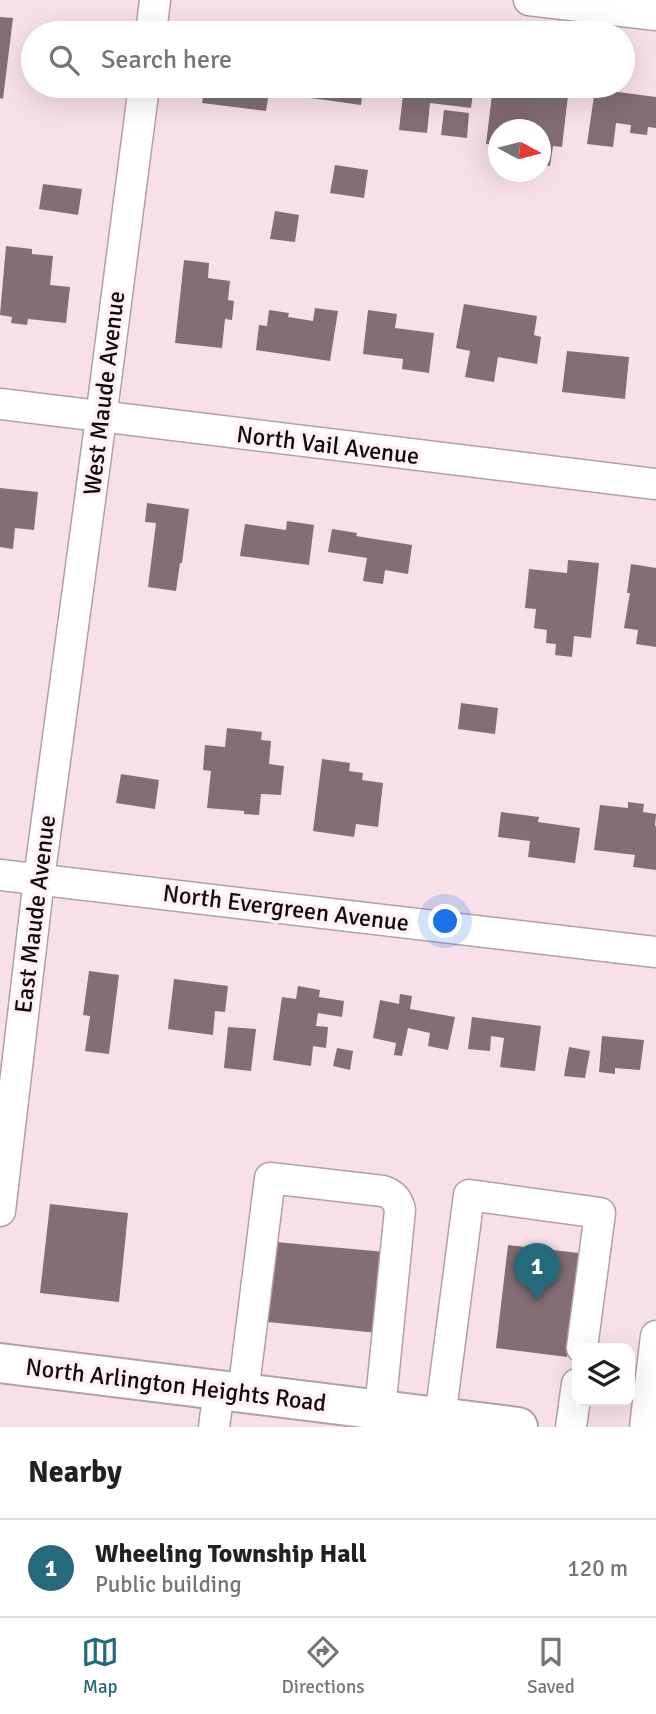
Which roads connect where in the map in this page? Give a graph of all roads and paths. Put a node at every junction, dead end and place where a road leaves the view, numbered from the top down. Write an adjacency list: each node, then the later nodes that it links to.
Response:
1 (155, 0): 4 (street)
2 (529, 0): 3 (street)
3 (656, 15)
4 (152, 21)
5 (142, 98): 7 (street, West Maude Avenue)
6 (0, 404): 7 (street, North Vail Avenue)
7 (101, 418): 8 (street, North Vail Avenue); 9 (street, West Maude Avenue)
8 (656, 484)
9 (64, 700): 11 (street, East Maude Avenue)
10 (0, 874): 11 (street, North Evergreen Avenue)
11 (39, 879): 12 (street, North Evergreen Avenue); 13 (street, East Maude Avenue)
12 (656, 952)
13 (4, 1146): 14 (street, East Maude Avenue)
14 (0, 1211)
15 (656, 1336): 24 (street)
16 (583, 1343): 21 (street)
17 (0, 1363): 18 (main road, North Arlington Heights Road)
18 (225, 1404): 20 (main road, North Arlington Heights Road); 20 (street)
19 (574, 1406): 23 (street)
20 (380, 1410): 21 (main road, North Arlington Heights Road)
21 (454, 1422): 22 (main road, North Arlington Heights Road)
22 (518, 1427)
23 (571, 1427)
24 (645, 1427)

